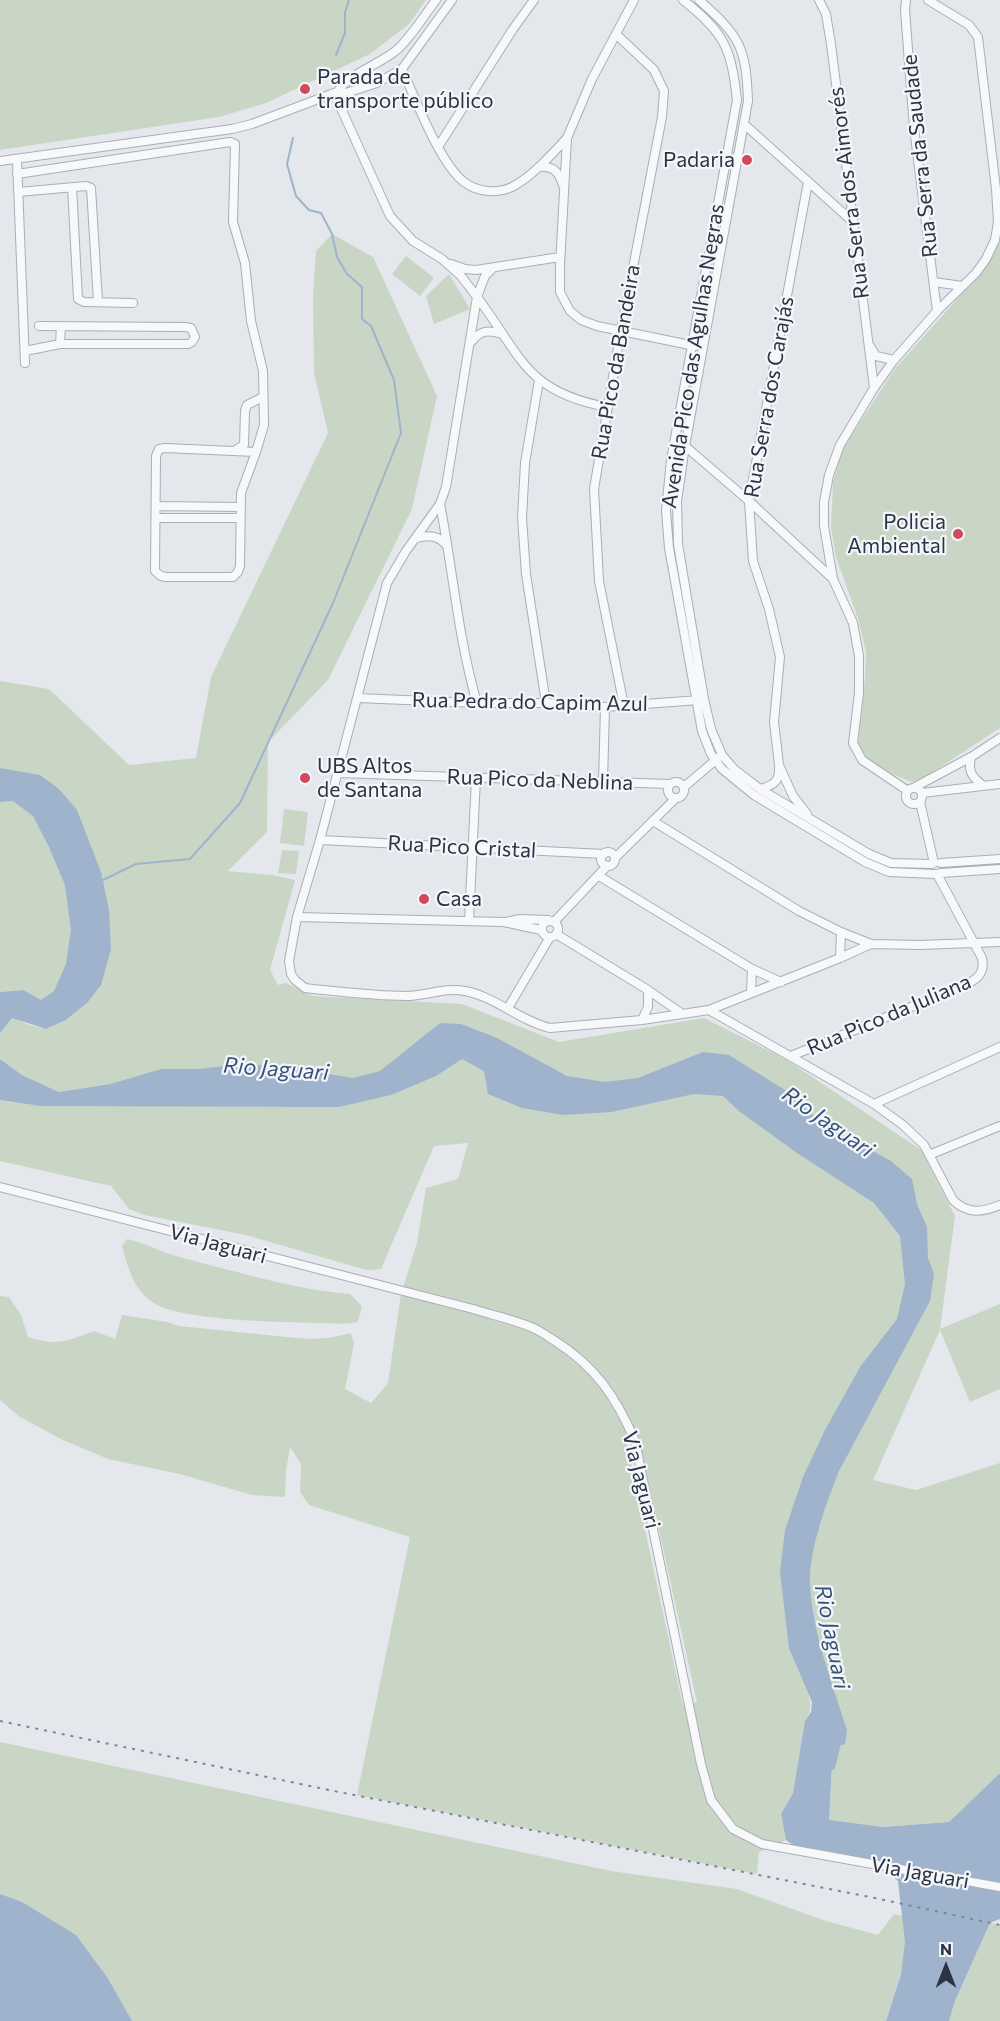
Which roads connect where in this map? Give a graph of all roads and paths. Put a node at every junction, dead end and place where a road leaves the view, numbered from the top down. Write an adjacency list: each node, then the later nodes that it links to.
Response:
1 (436, 0): 12 (street)
2 (452, 0): 11 (street)
3 (534, 0): 15 (street)
4 (634, 0): 10 (street)
5 (683, 0): 41 (street, Avenida Pico das Agulhas Negras)
6 (699, 0): 13 (street, Avenida Pico das Agulhas Negras)
7 (819, 0): 24 (street, Rua Serra dos Aimorés)
8 (906, 0): 28 (street, Rua Serra da Saudade)
9 (928, 0): 29 (street)
10 (617, 35): 14 (street); 36 (street, Rua Pico da Bandeira)
11 (402, 69): 12 (street); 15 (street)
12 (336, 92): 16 (street); 26 (street)
13 (744, 124): 20 (street); 42 (street, Avenida Pico das Agulhas Negras)
14 (567, 138): 18 (street); 22 (street)
15 (438, 147): 18 (street)
16 (17, 159): 17 (street); 19 (street)
17 (0, 161)
18 (539, 167): 22 (street)
19 (17, 174): 23 (street); 48 (street)
20 (808, 182): 24 (street); 53 (street, Rua Serra dos Carajás)
21 (72, 187): 23 (street); 31 (street); 31 (street)
22 (564, 189): 25 (street)
23 (18, 192): 43 (street)
24 (853, 221): 39 (street, Rua Serra dos Aimorés)
25 (560, 257): 27 (street); 36 (street)
26 (442, 259): 27 (street); 30 (street)
27 (493, 268): 30 (street)
28 (934, 282): 29 (street); 33 (street, Rua Serra da Saudade)
29 (962, 286): 33 (street)
30 (477, 297): 37 (street); 38 (street)
31 (98, 302): 32 (street)
32 (133, 303)
33 (937, 311): 44 (street)
34 (39, 326): 35 (street)
35 (61, 326): 40 (street); 40 (street)
36 (621, 330): 41 (street); 49 (street, Rua Pico da Bandeira)
37 (502, 334): 38 (street); 46 (street)
38 (471, 342): 54 (street)
39 (867, 342): 44 (street); 47 (street, Rua Serra dos Aimorés)
40 (60, 344): 43 (street)
41 (692, 345): 42 (street); 63 (street, Avenida Pico das Agulhas Negras)
42 (702, 347): 50 (street, Avenida Pico das Agulhas Negras)
43 (26, 351): 45 (street)
44 (894, 360): 47 (street)
45 (25, 363)
46 (539, 380): 49 (street); 65 (street)
47 (874, 388): 61 (street)
48 (263, 397): 51 (street); 52 (street)
49 (607, 407): 66 (street, Rua Pico da Bandeira)
50 (685, 446): 53 (street); 63 (street, Avenida Pico das Agulhas Negras)
51 (233, 452): 52 (street); 55 (street)
52 (256, 452): 56 (street)
53 (749, 501): 61 (street); 71 (street, Rua Serra dos Carajás)
54 (440, 504): 59 (street); 60 (street)
55 (156, 506): 56 (street); 57 (street)
56 (239, 507): 58 (street)
57 (156, 518): 58 (street); 58 (street)
58 (239, 518)
59 (416, 538): 60 (street); 62 (street)
60 (449, 550): 64 (street)
61 (833, 579): 79 (street)
62 (357, 699): 64 (street, Rua Pedra do Capim Azul); 72 (street)
63 (699, 700): 66 (street, Rua Pedra do Capim Azul); 70 (street, Avenida Pico das Agulhas Negras)
64 (477, 703): 65 (street, Rua Pedra do Capim Azul)
65 (546, 703): 67 (street, Rua Pedra do Capim Azul)
66 (624, 706): 67 (street, Rua Pedra do Capim Azul)
67 (605, 707): 74 (street)
68 (1000, 738): 69 (street)
69 (970, 757): 77 (street); 79 (street)
70 (718, 758): 76 (street); 78 (street, Avenida Pico das Agulhas Negras); 94 (street, Avenida Pico das Agulhas Negras)
71 (779, 765): 78 (street); 83 (street, Rua Serra dos Carajás)
72 (338, 773): 73 (street, Rua Pico da Neblina); 86 (street)
73 (476, 778): 74 (street, Rua Pico da Neblina); 87 (street)
74 (603, 782): 76 (street, Rua Pico da Neblina)
75 (1000, 783): 77 (street)
76 (677, 784): 80 (street); 80 (street)
77 (981, 784): 79 (street)
78 (760, 789): 83 (street, Avenida Pico das Agulhas Negras)
79 (916, 790): 81 (street); 82 (street)
80 (675, 798): 85 (street)
81 (920, 802): 82 (street); 84 (street)
82 (910, 803): 84 (street)
83 (810, 818): 91 (street, Avenida Pico das Agulhas Negras)
84 (923, 820): 91 (street)
85 (653, 821): 89 (street); 101 (street)
86 (320, 840): 87 (street, Rua Pico Cristal); 96 (street)
87 (474, 848): 88 (street, Rua Pico Cristal); 97 (street)
88 (604, 854): 89 (street); 92 (street)
89 (615, 858): 92 (street)
90 (1000, 859): 91 (street, Avenida Pico das Agulhas Negras)
91 (935, 863): 94 (street, Rua Pico da Juliana)
92 (608, 866): 95 (street)
93 (1000, 869): 94 (street, Avenida Pico das Agulhas Negras)
94 (938, 873): 105 (street, Rua Pico da Juliana)
95 (598, 876): 98 (street); 107 (street)
96 (297, 917): 97 (street); 111 (street)
97 (469, 921): 99 (street)
98 (551, 921): 99 (street); 100 (street); 102 (street)
99 (504, 922): 100 (street)
100 (541, 930): 102 (street)
101 (841, 932): 104 (street); 106 (street)
102 (553, 936): 109 (street); 111 (street)
103 (1000, 942): 105 (street)
104 (871, 944): 105 (street); 106 (street)
105 (976, 944): 116 (street, Rua Pico da Juliana)
106 (840, 958): 108 (street)
107 (753, 969): 108 (street); 110 (street)
108 (781, 982): 110 (street)
109 (648, 990): 113 (street); 114 (street)
110 (751, 993): 112 (street)
111 (508, 1008): 114 (street)
112 (709, 1010): 113 (street); 116 (street)
113 (681, 1013): 114 (street)
114 (642, 1020)
115 (1000, 1047): 117 (street)
116 (791, 1056): 117 (street)
117 (874, 1104): 119 (street)
118 (1000, 1126): 119 (street)
119 (929, 1155): 121 (street)
120 (0, 1187): 122 (street, Via Jaguari)
121 (1000, 1205)
122 (1000, 1887)

